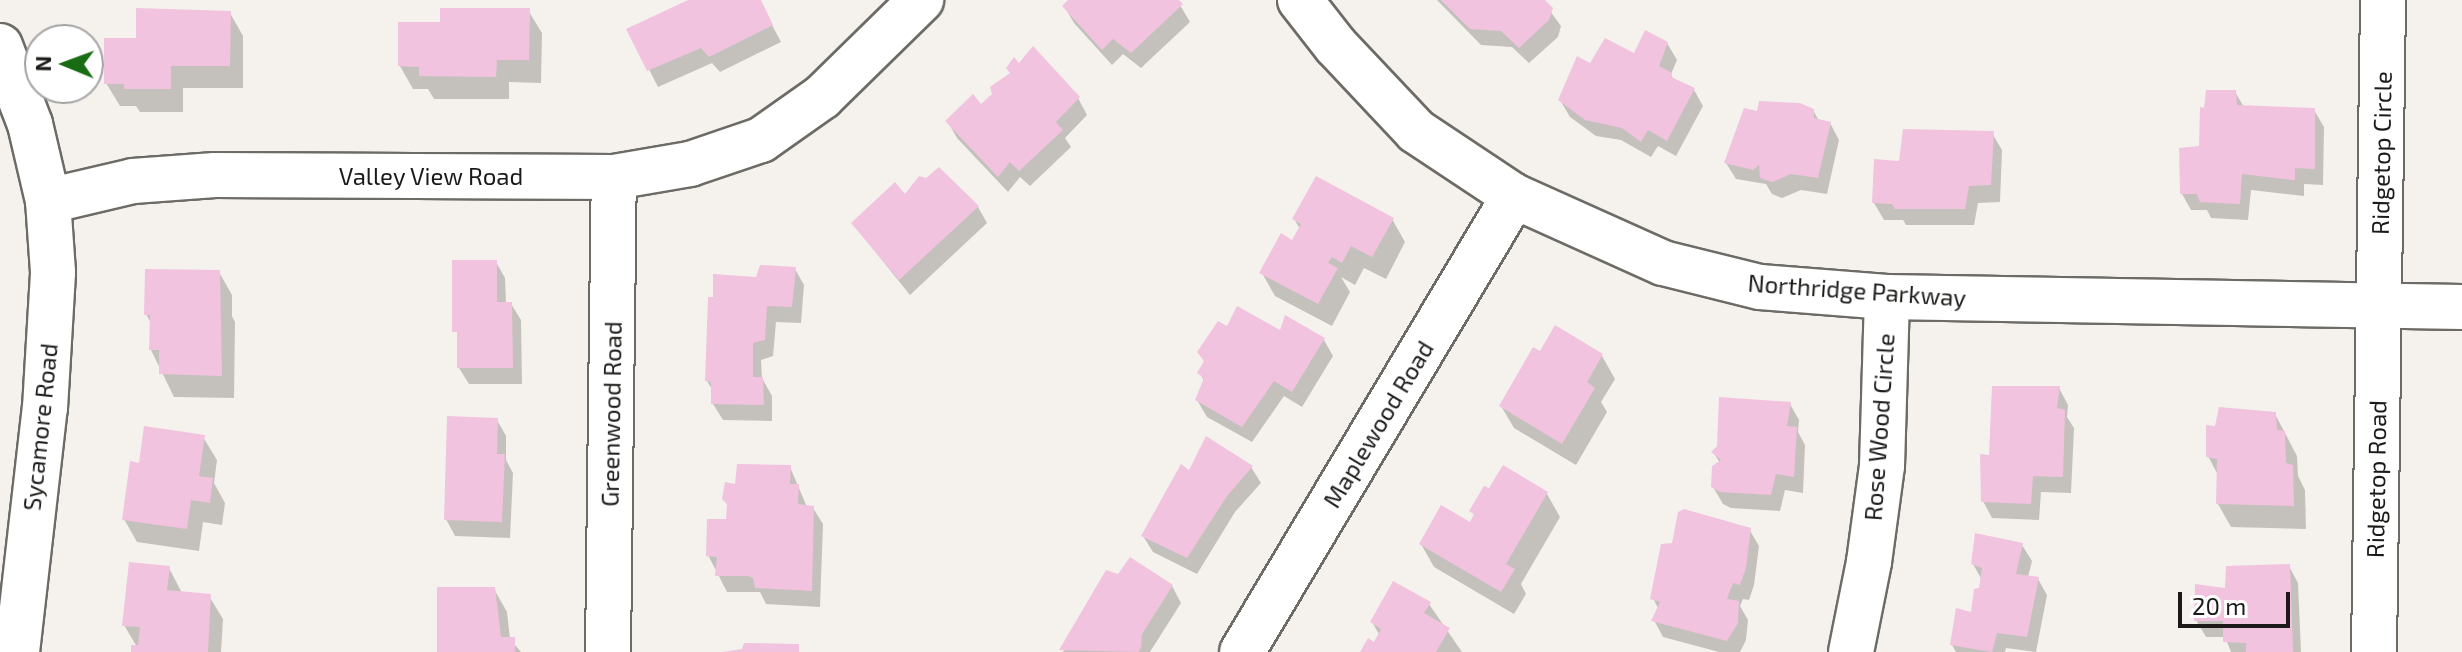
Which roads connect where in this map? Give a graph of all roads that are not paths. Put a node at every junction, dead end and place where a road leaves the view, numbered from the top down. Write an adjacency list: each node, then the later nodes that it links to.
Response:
1 (1300, 0): 6 (street, Northridge Parkway)
2 (2383, 0): 9 (street, Ridgetop Circle)
3 (903, 6): 5 (street, Valley View Road)
4 (0, 46): 7 (street)
5 (614, 177): 7 (street, Valley View Road); 12 (street, Greenwood Road)
6 (1514, 196): 8 (street, Northridge Parkway); 13 (street, Maplewood Road)
7 (48, 201): 11 (street, Sycamore Road)
8 (1887, 297): 9 (street, Northridge Parkway); 14 (street, Rose Wood Circle)
9 (2379, 307): 10 (street, Northridge Parkway); 15 (street, Ridgetop Road)
10 (2462, 307)
11 (17, 652)
12 (608, 652)
13 (1242, 652)
14 (1851, 652)
15 (2374, 652)

